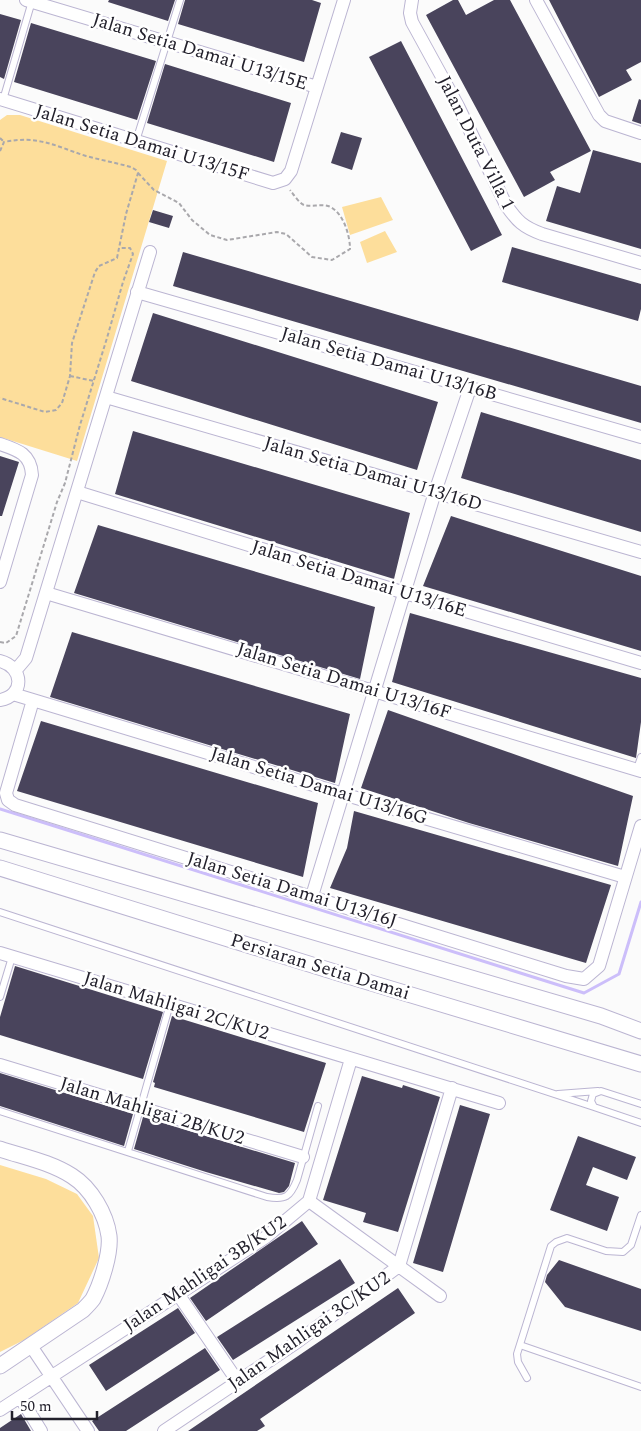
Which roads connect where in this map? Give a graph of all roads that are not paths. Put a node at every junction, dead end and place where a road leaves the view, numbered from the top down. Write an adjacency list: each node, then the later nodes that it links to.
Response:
1 (180, 0): 6 (lane)
2 (344, 0): 7 (street)
3 (412, 0): 12 (street, Jalan Duta Villa 1)
4 (536, 0): 9 (street)
5 (30, 1): 6 (street, Jalan Setia Damai U13/15E); 8 (lane)
6 (167, 42): 7 (street, Jalan Setia Damai U13/15E); 10 (lane)
7 (317, 87): 10 (street, Jalan Setia Damai U13/15F)
8 (2, 99): 10 (street, Jalan Setia Damai U13/15F)
9 (641, 134)
10 (136, 141)
11 (150, 252): 13 (street)
12 (641, 263)
13 (137, 292): 14 (street, Jalan Setia Damai U13/16B); 15 (street)
14 (470, 388): 16 (street, Jalan Setia Damai U13/16B); 19 (street)
15 (106, 396): 18 (street); 19 (street, Jalan Setia Damai U13/16D)
16 (641, 437)
17 (0, 444): 21 (street)
18 (77, 492): 23 (street); 24 (street, Jalan Setia Damai U13/16E)
19 (435, 492): 20 (street, Jalan Setia Damai U13/16D); 24 (street)
20 (641, 552)
21 (3, 560): 22 (street)
22 (0, 582)
23 (46, 593): 27 (street); 28 (street, Jalan Setia Damai U13/16F)
24 (404, 593): 26 (street, Jalan Setia Damai U13/16E); 28 (street)
25 (0, 661): 27 (street)
26 (641, 663)
27 (16, 670): 29 (street)
28 (376, 691): 31 (street, Jalan Setia Damai U13/16F); 32 (street)
29 (4, 700): 30 (street, Jalan Setia Damai U13/16G)
30 (33, 700): 32 (street, Jalan Setia Damai U13/16G); 37 (street, Jalan Setia Damai U13/16J)
31 (640, 766)
32 (343, 794): 36 (street, Jalan Setia Damai U13/16G); 37 (street)
33 (641, 826): 36 (street)
34 (0, 840): 42 (street, Persiaran Setia Damai)
35 (0, 868): 45 (street, Persiaran Setia Damai)
36 (625, 877): 37 (street, Jalan Setia Damai U13/16J)
37 (312, 896)
38 (0, 912): 48 (lane)
39 (6, 955): 40 (lane); 41 (street, Jalan Mahligai 2C/KU2)
40 (0, 997)
41 (170, 1004): 43 (street, Jalan Mahligai 2C/KU2); 53 (lane)
42 (641, 1031)
43 (351, 1060): 46 (street, Jalan Mahligai 2C/KU2); 59 (street)
44 (0, 1064): 53 (street, Jalan Mahligai 2B/KU2)
45 (641, 1064)
46 (452, 1088): 49 (street, Jalan Mahligai 2C/KU2); 61 (street, Jalan Mahligai 3C/KU2)
47 (601, 1091): 48 (lane); 50 (lane); 52 (lane)
48 (554, 1094): 52 (lane)
49 (499, 1103)
50 (641, 1104)
51 (318, 1106): 58 (lane)
52 (594, 1107): 55 (lane)
53 (140, 1108): 57 (lane); 58 (street, Jalan Mahligai 2B/KU2)
54 (0, 1111): 57 (lane)
55 (641, 1123)
56 (0, 1149): 65 (street)
57 (128, 1151): 58 (lane)
58 (304, 1157)
59 (309, 1201): 61 (street); 62 (street, Jalan Mahligai 3B/KU2)
60 (641, 1216): 64 (lane)
61 (399, 1266): 63 (street); 69 (street, Jalan Mahligai 3C/KU2)
62 (178, 1294): 67 (street, Jalan Mahligai 3B/KU2); 69 (street)
63 (440, 1296)
64 (520, 1345): 68 (lane); 70 (lane)
65 (31, 1346): 66 (street); 67 (street)
66 (0, 1366)
67 (51, 1376): 71 (street, Jalan Mahligai 3B/KU2); 74 (street)
68 (527, 1378)
69 (238, 1382): 75 (street, Jalan Mahligai 3C/KU2)
70 (641, 1387)
71 (20, 1397): 72 (street, Jalan Mahligai 3B/KU2); 73 (street)
72 (0, 1410)
73 (41, 1431)
74 (88, 1431)
75 (164, 1431)

